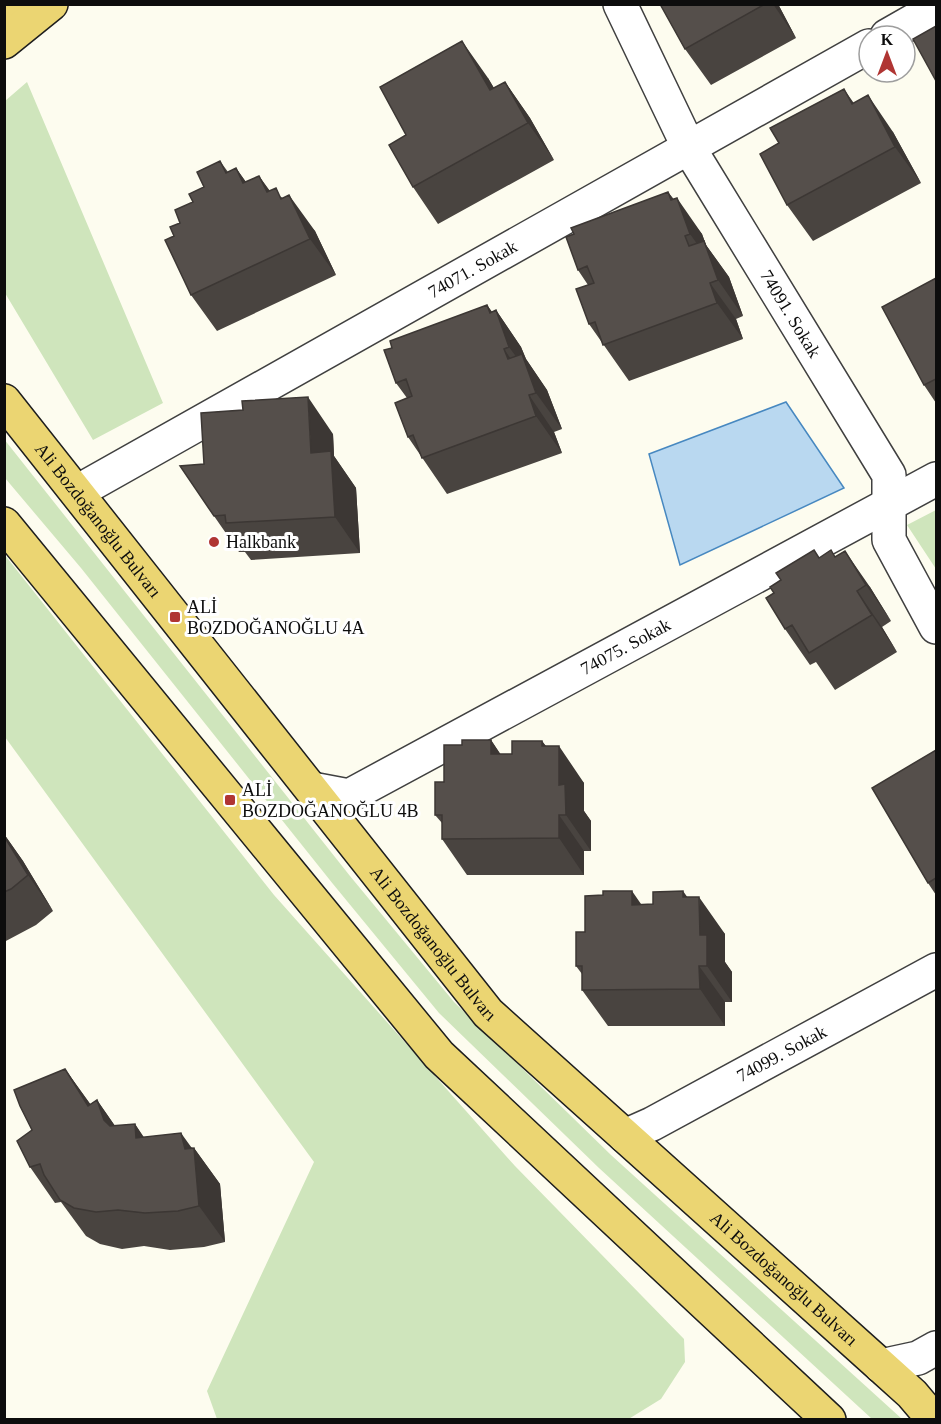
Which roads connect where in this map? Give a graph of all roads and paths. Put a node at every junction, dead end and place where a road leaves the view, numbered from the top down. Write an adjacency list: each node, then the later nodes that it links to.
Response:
1 (27, 4): 5 (main road)
2 (51, 4): 7 (main road)
3 (620, 4): 9 (street, 74091. Sokak)
4 (936, 8): 6 (street)
5 (4, 9)
6 (908, 24)
7 (4, 42)
8 (857, 53): 9 (street, 74071. Sokak)
9 (689, 148): 12 (street, 74071. Sokak); 13 (street, 74091. Sokak)
10 (4, 401): 12 (main road, Ali Bozdoğanoğlu Bulvarı)
11 (936, 479): 13 (street, 74075. Sokak)
12 (77, 492): 16 (main road, Ali Bozdoğanoğlu Bulvarı)
13 (888, 506): 15 (street, 74091. Sokak); 16 (street, 74075. Sokak)
14 (4, 524): 21 (main road)
15 (936, 627)
16 (312, 789): 18 (main road, Ali Bozdoğanoğlu Bulvarı)
17 (936, 970): 18 (street, 74099. Sokak)
18 (625, 1136): 20 (main road, Ali Bozdoğanoğlu Bulvarı)
19 (936, 1348): 20 (street)
20 (881, 1366): 22 (main road, Ali Bozdoğanoğlu Bulvarı)
21 (829, 1419)
22 (934, 1419)

